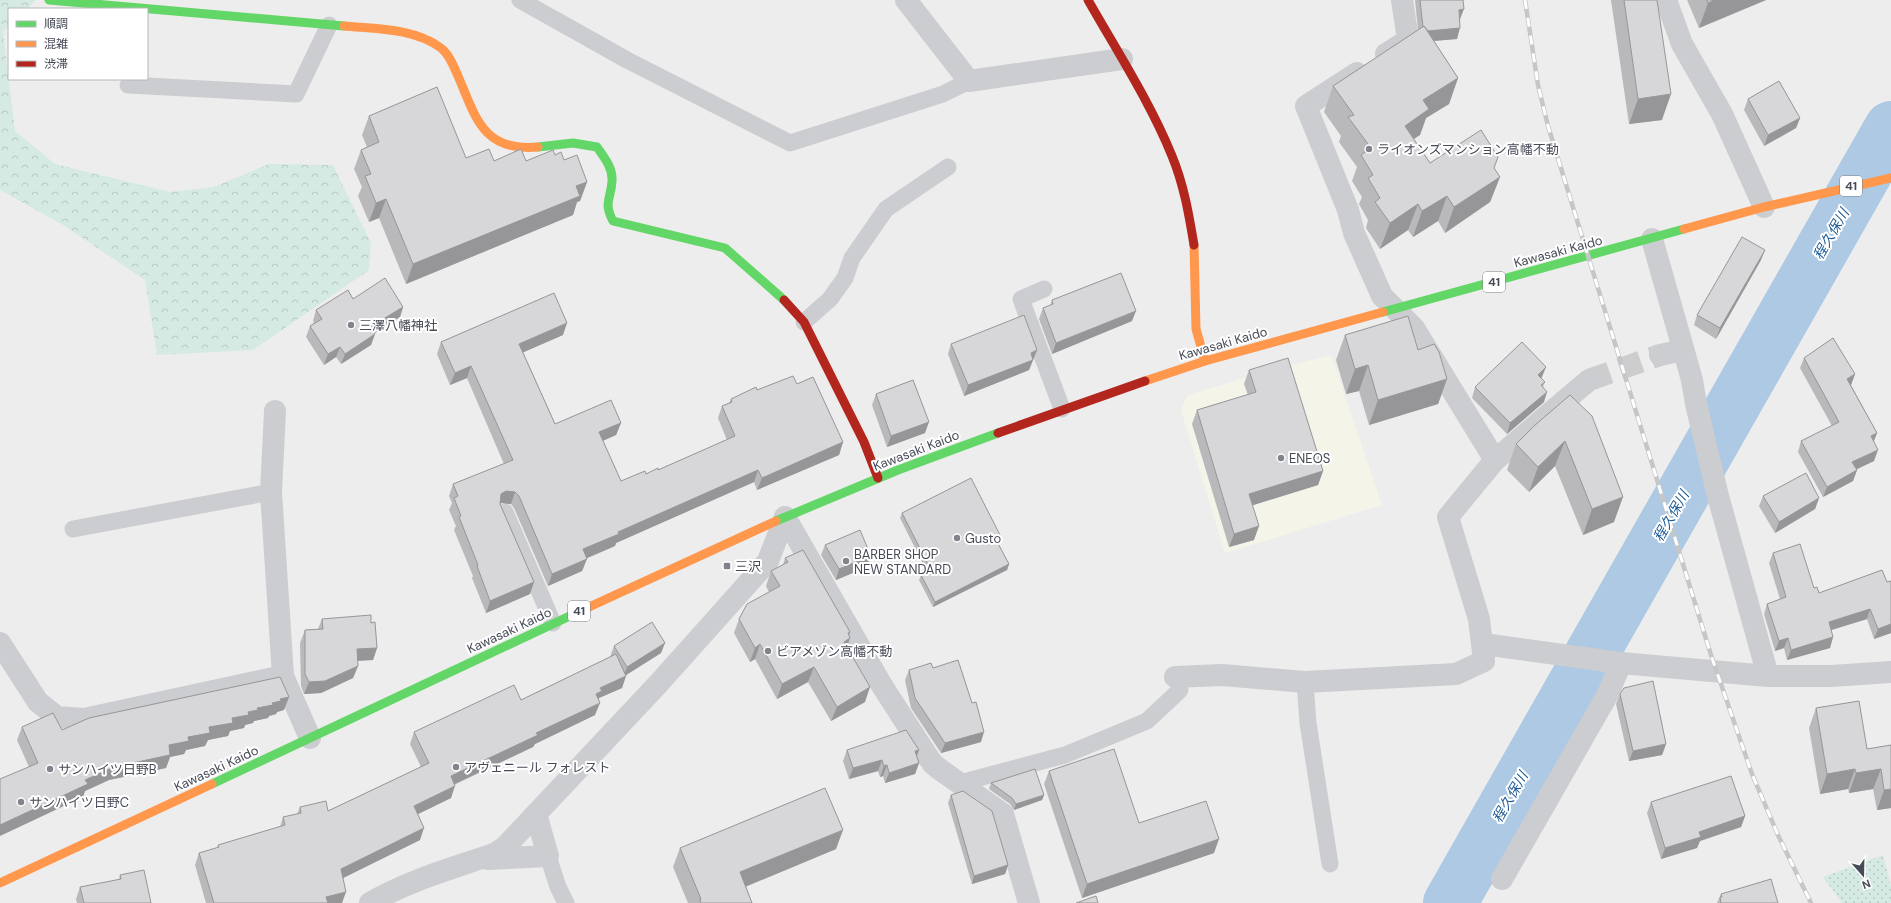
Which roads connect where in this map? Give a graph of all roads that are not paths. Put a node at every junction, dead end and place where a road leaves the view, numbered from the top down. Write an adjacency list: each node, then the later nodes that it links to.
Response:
1 (49, 0): 7 (main road)
2 (520, 0): 11 (lane)
3 (906, 0): 11 (street)
4 (1088, 0): 10 (main road)
5 (1402, 0): 18 (street)
6 (1666, 0): 15 (street)
7 (139, 8)
8 (148, 9): 9 (main road)
9 (329, 25): 12 (lane); 19 (main road)
10 (1122, 59): 11 (street); 22 (main road)
11 (969, 81)
12 (128, 85)
13 (948, 167): 19 (lane)
14 (1888, 179): 15 (main road, Kawasaki Kaido / 41)
15 (1764, 207): 16 (main road, Kawasaki Kaido / 41)
16 (1652, 239): 18 (main road, Kawasaki Kaido / 41); 20 (street)
17 (1044, 289): 24 (lane)
18 (1395, 309): 22 (main road, Kawasaki Kaido / 41); 26 (street)
19 (804, 322): 27 (main road)
20 (1683, 350): 21 (street); 38 (street)
21 (1660, 356)
22 (1205, 361): 24 (main road, Kawasaki Kaido / 41)
23 (1589, 380): 26 (street)
24 (1062, 409): 27 (main road, Kawasaki Kaido / 41)
25 (275, 411): 28 (street)
26 (1495, 460): 34 (street)
27 (878, 478): 30 (main road, Kawasaki Kaido / 41)
28 (271, 492): 31 (lane); 37 (street)
29 (505, 512): 32 (lane)
30 (786, 517): 32 (main road, Kawasaki Kaido / 41); 42 (street); 43 (street)
31 (73, 529)
32 (553, 623): 41 (main road, Kawasaki Kaido / 41)
33 (0, 643): 37 (street)
34 (1483, 644): 35 (street); 39 (street)
35 (1621, 663): 38 (street); 47 (street)
36 (1891, 672): 38 (street)
37 (283, 676): 41 (street)
38 (1768, 676)
39 (1306, 682): 40 (street); 46 (lane)
40 (1178, 684): 42 (lane)
41 (310, 738): 48 (main road, Kawasaki Kaido / 41)
42 (960, 783): 51 (street)
43 (536, 814): 44 (street); 45 (street)
44 (548, 856): 45 (street); 50 (lane)
45 (477, 860): 49 (street)
46 (1330, 864)
47 (1502, 880)
48 (0, 883)
49 (370, 903)
50 (566, 903)
51 (1029, 903)

